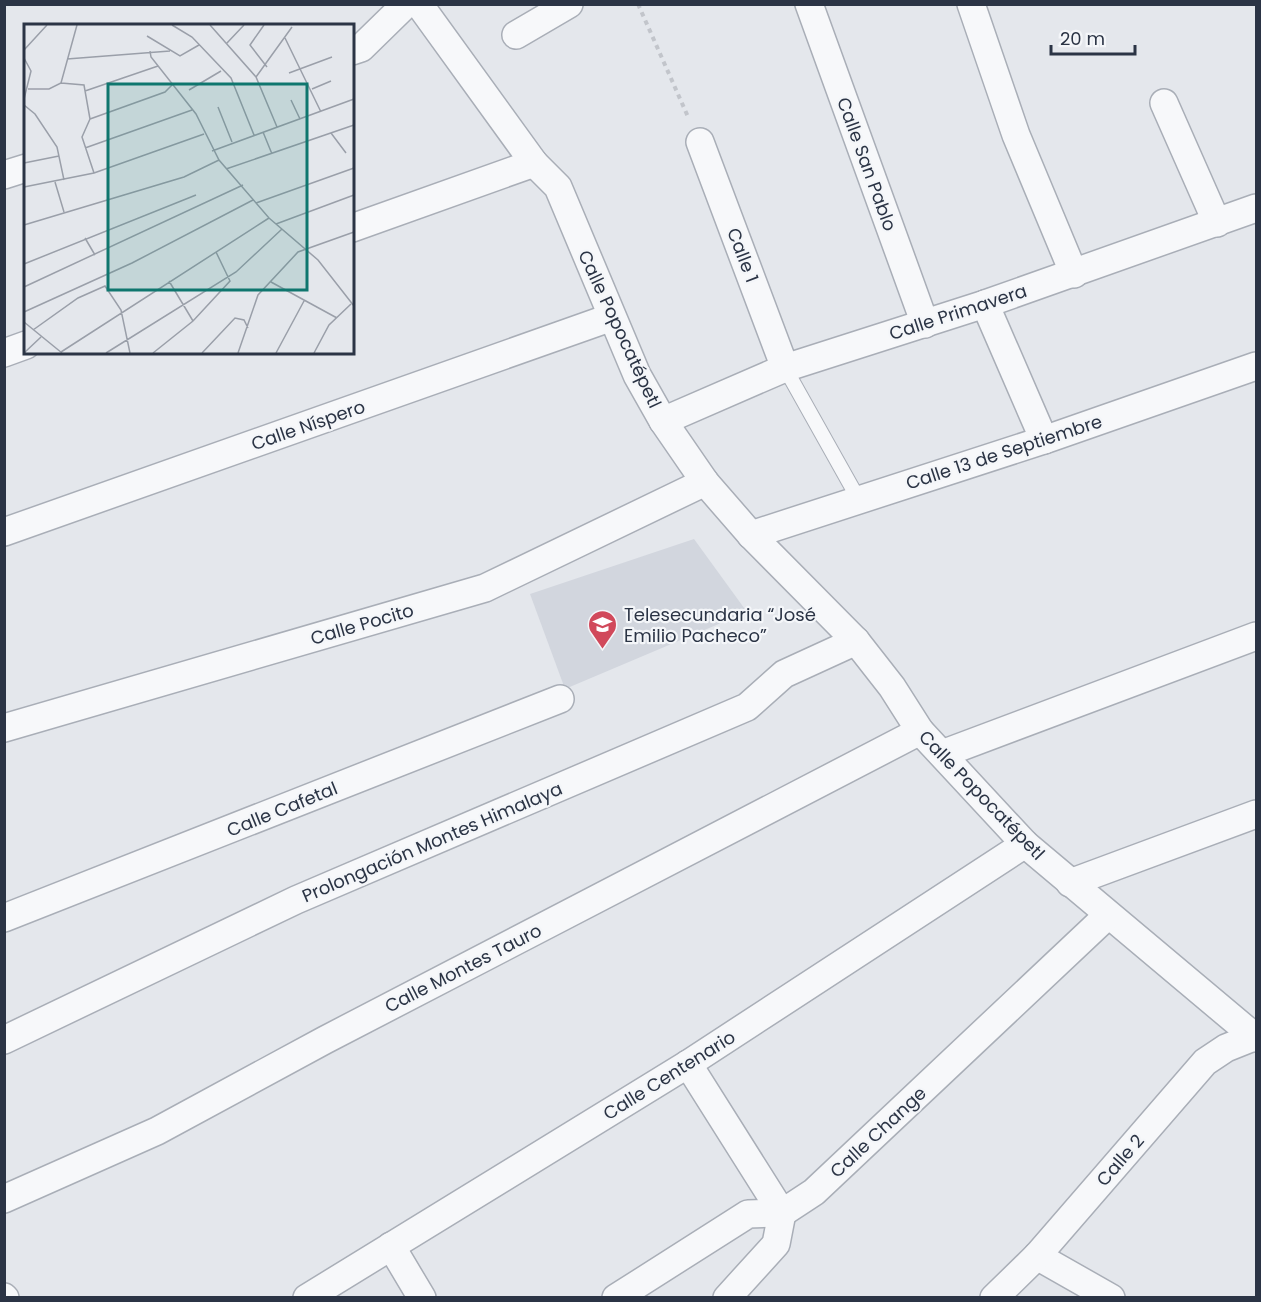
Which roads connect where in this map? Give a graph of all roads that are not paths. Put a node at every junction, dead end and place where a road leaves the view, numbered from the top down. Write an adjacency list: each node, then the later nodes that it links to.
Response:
1 (406, 4): 7 (street)
2 (419, 4): 10 (street, Calle Popocatépetl)
3 (569, 4): 6 (street)
4 (809, 4): 19 (street, Calle San Pablo)
5 (971, 4): 16 (street)
6 (516, 35)
7 (354, 50)
8 (1164, 103): 14 (street)
9 (700, 142): 23 (street, Calle 1)
10 (534, 163): 15 (street); 18 (street, Calle Popocatépetl)
11 (24, 169): 12 (street)
12 (4, 175)
13 (1257, 208): 14 (street, Calle Primavera)
14 (1217, 223): 16 (street, Calle Primavera)
15 (354, 227)
16 (1074, 274): 17 (street, Calle Primavera)
17 (986, 304): 19 (street, Calle Primavera); 25 (street)
18 (612, 317): 24 (street, Calle Popocatépetl); 28 (street, Calle Níspero)
19 (925, 324): 23 (street, Calle Primavera)
20 (24, 346): 21 (street)
21 (4, 353)
22 (1257, 366): 25 (street, Calle 13 de Septiembre)
23 (785, 368): 24 (street, Calle Primavera); 27 (lane, Calle 1)
24 (663, 421): 26 (street, Calle Popocatépetl)
25 (1044, 440): 27 (street, Calle 13 de Septiembre)
26 (705, 482): 29 (street, Calle Popocatépetl); 33 (street, Calle Pocito)
27 (859, 500): 29 (street, Calle 13 de Septiembre)
28 (4, 532)
29 (751, 535): 31 (street, Calle Popocatépetl)
30 (1257, 636): 35 (street)
31 (856, 641): 34 (street, Calle Popocatépetl); 42 (street, Prolongación Montes Himalaya)
32 (560, 699): 40 (street, Calle Cafetal)
33 (4, 728)
34 (920, 731): 35 (street, Calle Popocatépetl); 44 (street, Calle Montes Tauro)
35 (942, 754): 37 (street, Calle Popocatépetl)
36 (1257, 814): 38 (street)
37 (1025, 844): 38 (street, Calle Popocatépetl); 43 (street, Calle Centenario)
38 (1070, 883): 39 (street, Calle Popocatépetl)
39 (1108, 915): 41 (street, Calle Popocatépetl); 45 (street, Calle Change)
40 (4, 918)
41 (1256, 1037): 47 (street, Calle 2)
42 (4, 1040)
43 (688, 1064): 45 (street); 46 (street, Calle Centenario)
44 (4, 1199)
45 (782, 1213): 50 (street); 51 (street)
46 (391, 1246): 48 (street, Calle Centenario); 49 (street)
47 (1037, 1256): 52 (street, Calle 2); 53 (street)
48 (307, 1298)
49 (422, 1298)
50 (616, 1298)
51 (727, 1298)
52 (994, 1298)
53 (1111, 1298)

